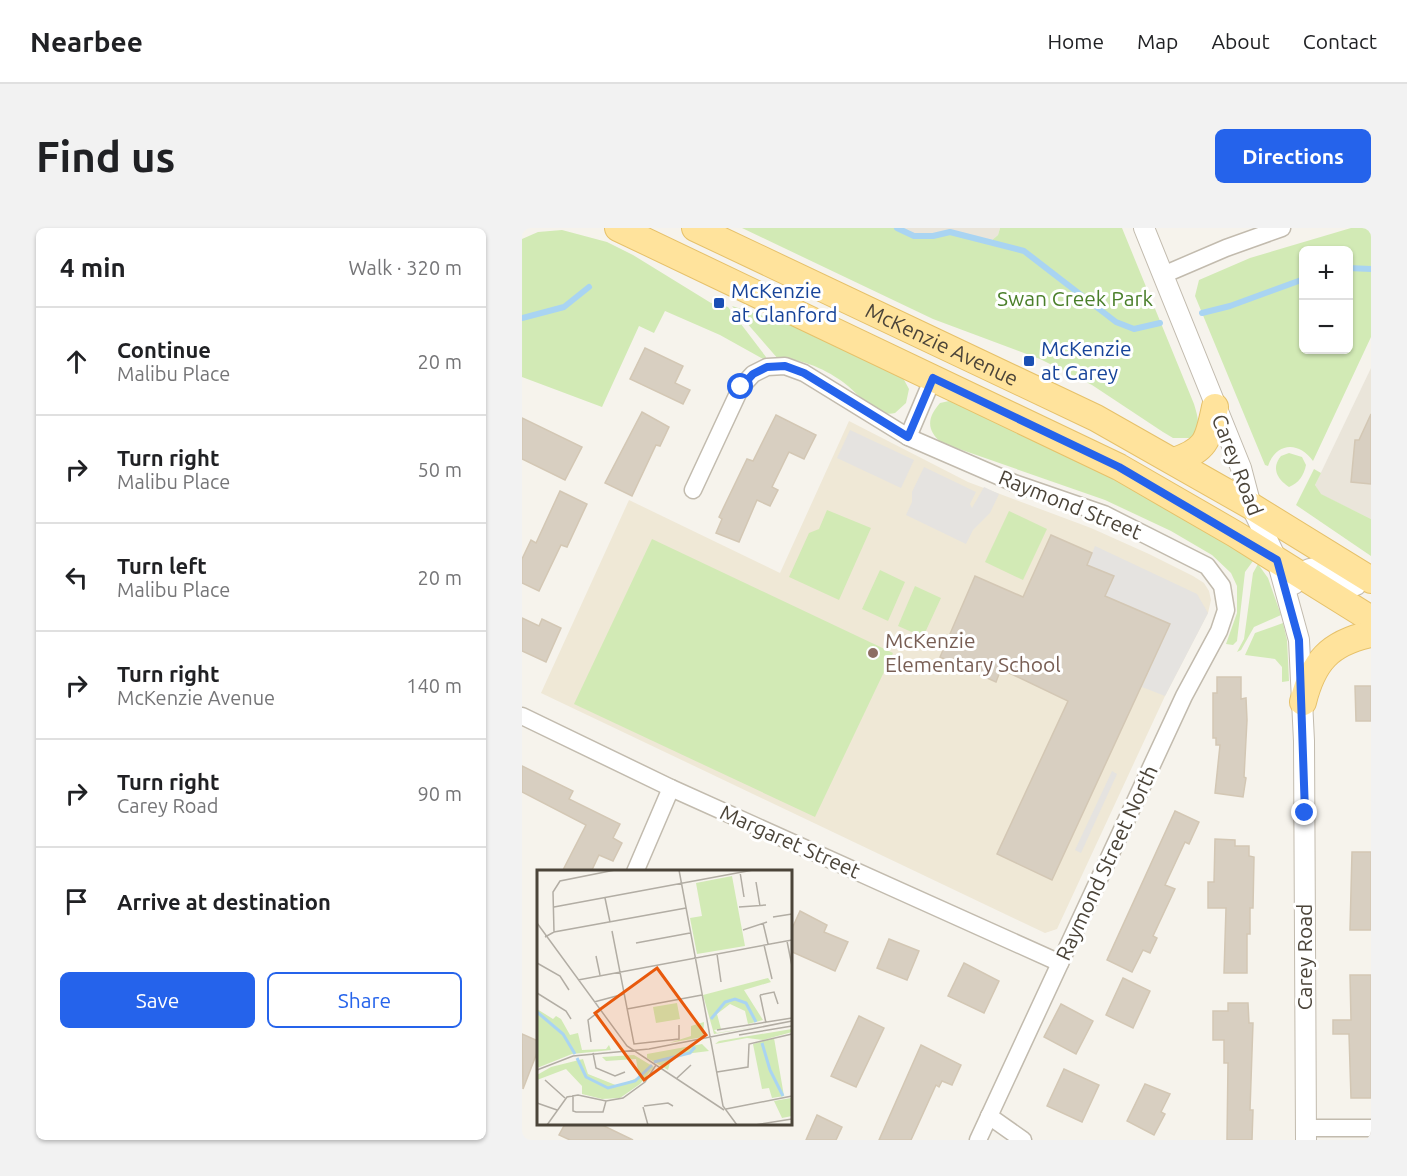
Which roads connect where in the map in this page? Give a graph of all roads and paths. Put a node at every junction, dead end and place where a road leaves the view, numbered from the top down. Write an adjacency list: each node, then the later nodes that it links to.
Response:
1 (618, 228): 6 (main road, McKenzie Avenue)
2 (695, 228): 9 (main road, McKenzie Avenue)
3 (1144, 228): 5 (street, Carey Road)
4 (1282, 228): 5 (street)
5 (1163, 275): 7 (street, Carey Road)
6 (933, 378): 8 (street); 12 (main road, McKenzie Avenue)
7 (1215, 407): 9 (main road); 11 (street, Carey Road)
8 (908, 437): 10 (street, Raymond Street); 15 (street, Raymond Street)
9 (1174, 461): 11 (main road, McKenzie Avenue)
10 (693, 490)
11 (1251, 506): 12 (street, Carey Road); 14 (main road, McKenzie Avenue)
12 (1277, 560): 13 (main road, McKenzie Avenue); 17 (street, Carey Road)
13 (1300, 574): 16 (street); 17 (street); 18 (main road, McKenzie Avenue)
14 (1371, 580)
15 (1222, 586): 24 (street, Raymond Street North)
16 (1371, 590)
17 (1289, 600): 20 (street, Carey Road)
18 (1371, 619)
19 (1371, 634): 20 (main road)
20 (1303, 702): 27 (street, Carey Road)
21 (522, 716): 22 (street, Margaret Street)
22 (670, 788): 23 (street); 24 (street, Margaret Street)
23 (635, 870)
24 (1060, 963): 25 (street, Raymond Street North)
25 (990, 1116): 28 (street, Raymond Street North); 29 (street)
26 (1371, 1128): 27 (street)
27 (1306, 1134)
28 (978, 1140)
29 (1023, 1140)

